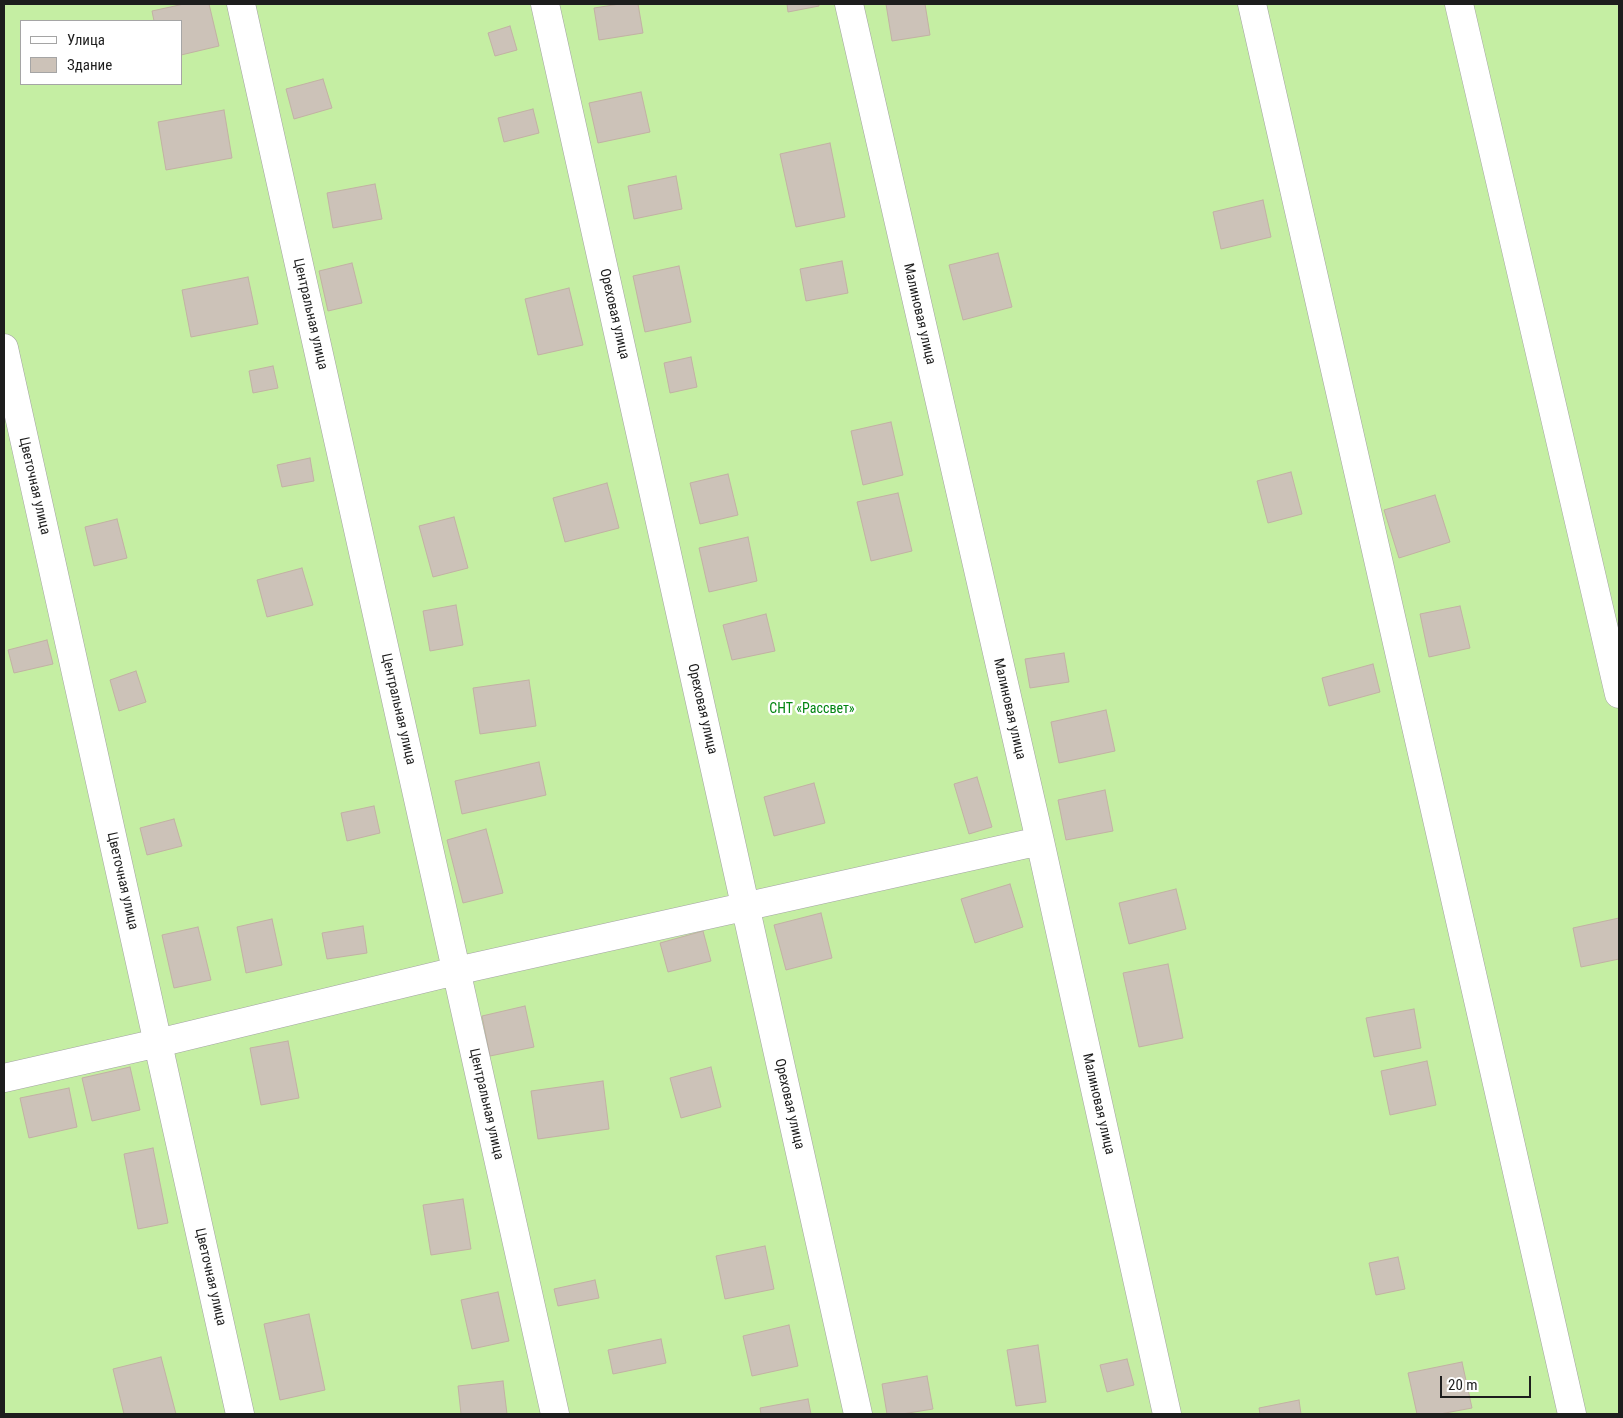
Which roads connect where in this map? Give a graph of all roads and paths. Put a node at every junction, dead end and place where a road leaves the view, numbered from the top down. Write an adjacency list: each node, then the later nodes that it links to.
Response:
1 (242, 4): 10 (street, Центральная улица)
2 (545, 4): 9 (street, Ореховая улица)
3 (849, 4): 8 (street, Малиновая улица)
4 (1252, 4): 17 (street)
5 (1459, 4): 7 (street)
6 (4, 348): 11 (street, Цветочная улица)
7 (1619, 694)
8 (1040, 841): 9 (street); 16 (street, Малиновая улица)
9 (745, 906): 10 (street); 15 (street, Ореховая улица)
10 (456, 971): 11 (street); 14 (street, Центральная улица)
11 (158, 1043): 12 (street); 13 (street, Цветочная улица)
12 (4, 1078)
13 (240, 1414)
14 (554, 1414)
15 (858, 1414)
16 (1167, 1414)
17 (1572, 1414)

